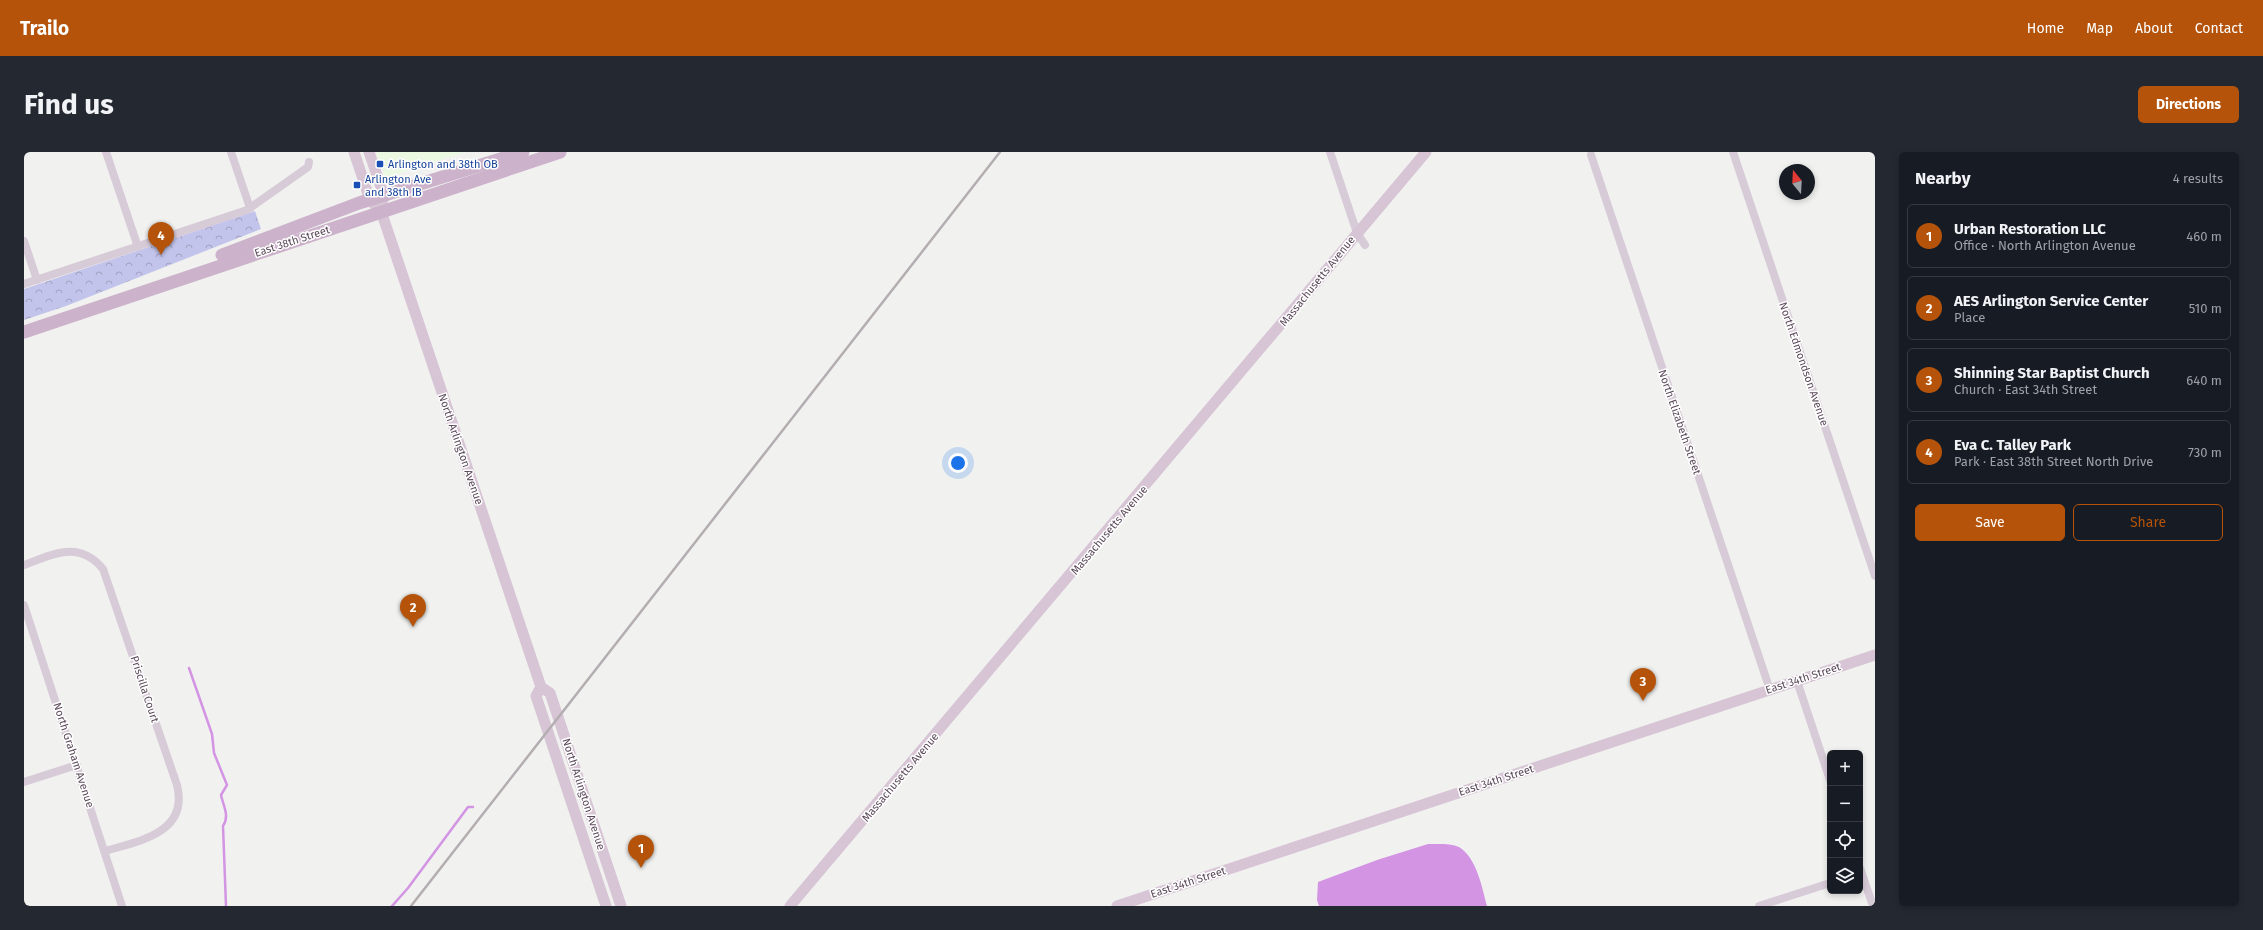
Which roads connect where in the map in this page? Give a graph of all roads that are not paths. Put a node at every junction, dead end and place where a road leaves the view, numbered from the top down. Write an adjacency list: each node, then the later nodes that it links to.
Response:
1 (106, 152): 19 (street)
2 (231, 152): 14 (street)
3 (354, 152): 13 (main road, North Arlington Avenue)
4 (369, 152): 12 (main road)
5 (522, 152): 12 (main road, East 38th Street)
6 (560, 152): 15 (main road, East 38th Street)
7 (1330, 152): 16 (street)
8 (1426, 152): 16 (main road, Massachusetts Avenue)
9 (1733, 152): 25 (street, North Edmondson Avenue)
10 (1591, 155): 30 (street, North Elizabeth Street)
11 (309, 162): 14 (street)
12 (384, 196): 13 (main road, East 38th Street); 15 (main road, North Arlington Avenue)
13 (370, 200): 15 (main road, North Arlington Avenue); 22 (main road, East 38th Street)
14 (250, 208): 19 (street)
15 (381, 211): 23 (main road, East 38th Street); 29 (main road, North Arlington Avenue)
16 (1356, 233): 18 (street); 40 (main road, Massachusetts Avenue)
17 (24, 241): 20 (street)
18 (1365, 245)
19 (138, 247): 20 (street)
20 (37, 280): 21 (street)
21 (24, 284)
22 (24, 323)
23 (24, 332)
24 (24, 564): 34 (street, Priscilla Court)
25 (1875, 576)
26 (24, 605): 31 (street, North Graham Avenue)
27 (1875, 655): 28 (main road, East 34th Street)
28 (1797, 681): 30 (main road, East 34th Street); 32 (street)
29 (541, 687): 38 (main road, North Arlington Avenue); 39 (main road, North Arlington Avenue)
30 (1770, 690): 41 (main road, East 34th Street)
31 (77, 765): 33 (street); 34 (street, North Graham Avenue)
32 (1827, 771)
33 (24, 782)
34 (105, 851): 37 (street, North Graham Avenue)
35 (1863, 879): 43 (street)
36 (1827, 884): 42 (street)
37 (122, 906)
38 (606, 906)
39 (621, 906)
40 (790, 906)
41 (1117, 906)
42 (1759, 906)
43 (1873, 906)

